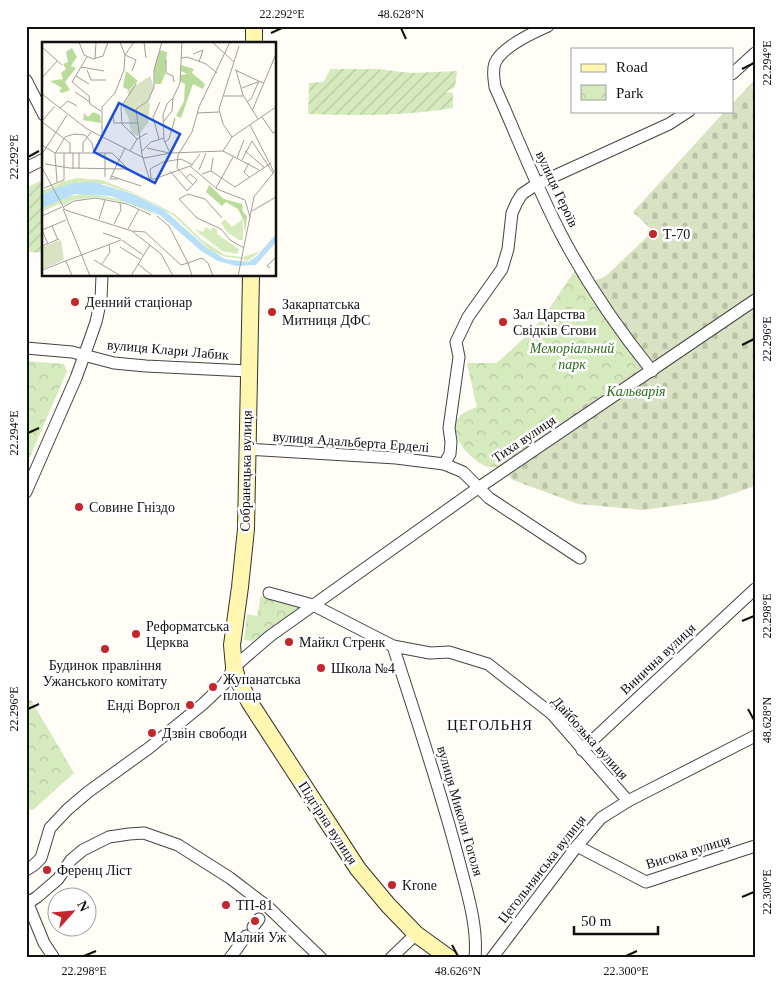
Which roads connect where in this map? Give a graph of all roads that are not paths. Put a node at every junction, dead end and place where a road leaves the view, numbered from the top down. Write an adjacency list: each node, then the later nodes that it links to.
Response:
1 (254, 26): 3 (main road)
2 (548, 26): 11 (street, вулиця Героїв)
3 (254, 42)
4 (753, 57): 5 (street)
5 (734, 72)
6 (26, 80): 7 (street)
7 (42, 111)
8 (688, 112): 11 (street, вулиця Адальберта Ерделі)
9 (42, 160): 10 (street)
10 (26, 168)
11 (537, 184): 18 (street, вулиця Героїв); 20 (street, вулиця Адальберта Ерделі)
12 (102, 276): 16 (street)
13 (251, 276): 17 (main road, Собранецька вулиця)
14 (755, 300): 18 (street, Тиха вулиця)
15 (26, 348): 16 (street, вулиця Клари Лабик)
16 (85, 355): 17 (street, вулиця Клари Лабик); 22 (street)
17 (248, 371): 19 (main road, Собранецька вулиця)
18 (652, 371): 21 (street, Тиха вулиця)
19 (247, 449): 20 (street, вулиця Адальберта Ерделі); 28 (main road, Собранецька вулиця)
20 (444, 464): 21 (street)
21 (478, 488): 23 (street); 26 (street, Тиха вулиця)
22 (26, 492)
23 (580, 558)
24 (755, 589): 30 (street, Винична вулиця)
25 (269, 594): 26 (street)
26 (313, 605): 27 (street, Дайбозька вулиця); 28 (street)
27 (393, 646): 30 (street, Дайбозька вулиця); 43 (street, вулиця Миколи Гоголя)
28 (234, 667): 34 (street); 37 (main road, Підгірна вулиця)
29 (755, 736): 31 (street, Цегольнянська вулиця)
30 (582, 750): 31 (street, Дайбозька вулиця)
31 (628, 802): 32 (street, Цегольнянська вулиця)
32 (577, 846): 33 (street, Висока вулиця); 44 (street, Цегольнянська вулиця)
33 (755, 846)
34 (26, 870)
35 (27, 901): 38 (street); 40 (street)
36 (253, 928): 39 (street)
37 (416, 934): 41 (street); 42 (main road, Підгірна вулиця)
38 (54, 958)
39 (230, 958)
40 (321, 958)
41 (391, 958)
42 (449, 958)
43 (475, 958)
44 (492, 958)

